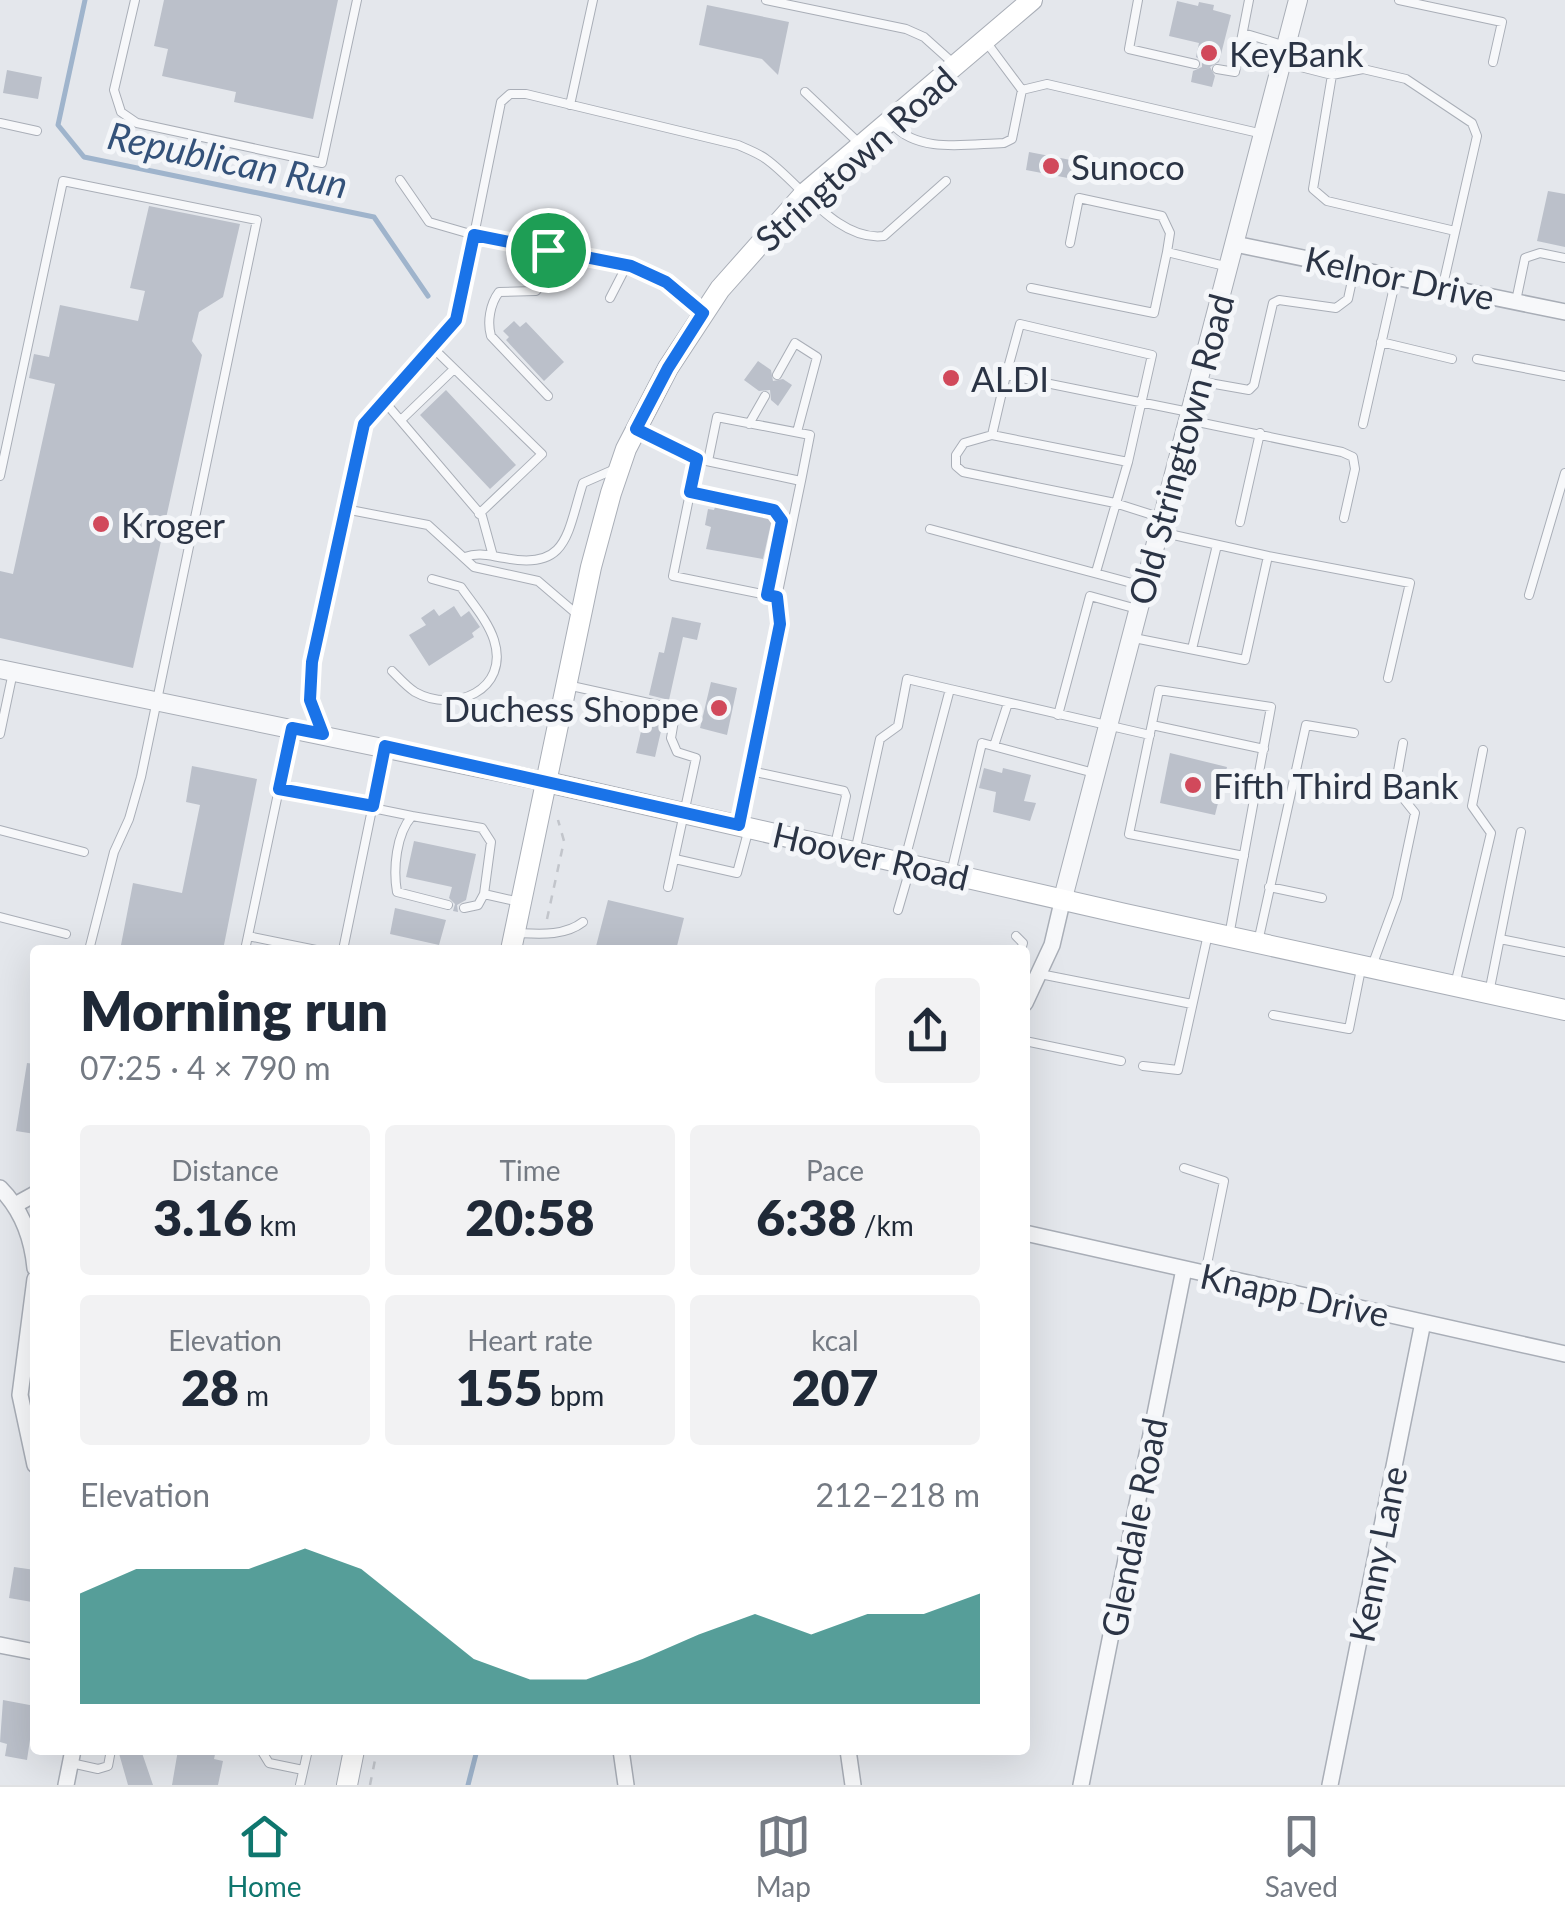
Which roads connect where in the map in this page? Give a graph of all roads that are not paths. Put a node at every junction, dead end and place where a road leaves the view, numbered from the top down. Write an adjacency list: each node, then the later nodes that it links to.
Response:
1 (135, 0): 2 (lane)
2 (357, 0)
3 (592, 0): 20 (lane)
4 (766, 0): 15 (lane)
5 (1032, 0): 11 (main road, Stringtown Road)
6 (1138, 0): 14 (lane)
7 (1250, 0): 10 (lane)
8 (1298, 0): 12 (street, Old Stringtown Road)
9 (1399, 0): 13 (lane)
10 (1243, 34): 12 (lane); 16 (lane)
11 (986, 40): 15 (main road, Stringtown Road); 18 (lane)
12 (1284, 54): 17 (lane); 24 (street, Old Stringtown Road)
13 (1493, 62)
14 (1195, 64)
15 (956, 66): 21 (main road, Stringtown Road)
16 (1217, 69)
17 (1332, 74): 29 (lane); 29 (lane)
18 (1022, 90): 21 (lane); 24 (lane)
19 (805, 92): 25 (lane)
20 (570, 105): 28 (lane); 30 (lane)
21 (890, 121): 25 (main road, Stringtown Road)
22 (0, 124): 23 (lane)
23 (37, 131)
24 (1263, 134): 32 (street, Old Stringtown Road)
25 (861, 145): 28 (main road, Stringtown Road)
26 (400, 180): 30 (lane)
27 (946, 181): 28 (lane)
28 (805, 193): 45 (main road, Stringtown Road)
29 (1455, 231): 40 (lane)
30 (474, 235): 33 (lane); 47 (lane)
31 (1070, 243): 34 (lane)
32 (1235, 244): 37 (street, Old Stringtown Road); 38 (street, Kelnor Drive)
33 (548, 250): 36 (lane); 55 (lane)
34 (1166, 252): 37 (lane); 41 (lane)
35 (1565, 258): 43 (lane)
36 (627, 264): 42 (lane); 45 (lane)
37 (1229, 267): 54 (street, Old Stringtown Road)
38 (1355, 267): 39 (street, Kelnor Drive); 54 (lane)
39 (1396, 276): 40 (street, Kelnor Drive); 46 (lane)
40 (1443, 285): 43 (street, Kelnor Drive)
41 (1031, 288)
42 (610, 298)
43 (1516, 302): 44 (street, Kelnor Drive)
44 (1565, 312)
45 (703, 313): 63 (main road, Stringtown Road)
46 (1381, 342): 49 (lane); 62 (lane)
47 (432, 347): 50 (lane); 57 (lane)
48 (1478, 359): 53 (lane)
49 (1452, 360)
50 (454, 369): 60 (lane); 77 (lane)
51 (778, 375): 64 (lane)
52 (1006, 375): 58 (lane); 58 (lane); 66 (lane)
53 (1565, 376)
54 (1198, 382): 59 (street, Old Stringtown Road)
55 (548, 396)
56 (765, 396): 61 (lane)
57 (384, 401): 60 (lane); 76 (lane)
58 (1142, 403): 59 (lane); 69 (lane)
59 (1189, 416): 65 (lane); 80 (street, Old Stringtown Road)
60 (401, 420): 77 (lane)
61 (750, 424): 64 (lane); 68 (lane)
62 (1362, 424)
63 (636, 429): 67 (lane); 70 (main road, Stringtown Road)
64 (797, 432): 73 (lane)
65 (1260, 433): 78 (lane); 79 (lane)
66 (992, 435): 69 (lane); 75 (lane)
67 (697, 459): 68 (lane); 74 (lane)
68 (708, 461): 73 (lane)
69 (1128, 462): 75 (lane)
70 (619, 467): 83 (lane); 92 (main road, Stringtown Road)
71 (1565, 473): 89 (lane)
72 (0, 476): 100 (lane)
73 (801, 481): 90 (lane)
74 (690, 492): 90 (lane); 90 (lane)
75 (1116, 504): 80 (lane); 86 (lane)
76 (345, 509): 85 (lane); 108 (lane)
77 (479, 514): 83 (lane)
78 (1344, 518)
79 (1240, 522)
80 (1160, 525): 82 (lane); 88 (street, Old Stringtown Road)
81 (930, 529): 86 (lane)
82 (1217, 544): 84 (lane); 94 (lane)
83 (493, 556): 85 (lane)
84 (1268, 556): 94 (lane); 97 (lane)
85 (465, 557): 92 (lane)
86 (1096, 572): 88 (lane)
87 (432, 578): 96 (lane)
88 (1143, 586): 91 (street, Old Stringtown Road)
89 (1528, 595)
90 (772, 596): 114 (lane)
91 (1137, 609): 93 (street, Old Stringtown Road); 102 (lane)
92 (581, 617): 98 (main road, Stringtown Road)
93 (1130, 637): 94 (lane); 103 (street, Old Stringtown Road)
94 (1192, 649)
95 (7, 670): 100 (street, Hoover Road); 107 (lane)
96 (392, 671)
97 (1388, 678)
98 (567, 686): 116 (main road, Stringtown Road); 119 (lane)
99 (950, 689): 101 (lane); 124 (lane); 128 (lane)
100 (158, 700): 104 (street, Hoover Road); 148 (lane)
101 (1008, 703): 102 (lane); 111 (lane)
102 (1058, 715): 103 (lane)
103 (1106, 727): 105 (lane); 115 (street, Old Stringtown Road)
104 (292, 728): 108 (street, Hoover Road); 117 (lane)
105 (1151, 730): 112 (lane); 112 (lane); 126 (lane)
106 (1354, 733): 131 (lane)
107 (0, 734)
108 (323, 734): 110 (street, Hoover Road)
109 (1404, 744): 154 (lane)
110 (385, 746): 116 (street, Hoover Road); 118 (lane)
111 (994, 746): 115 (lane); 129 (lane)
112 (1264, 749): 126 (lane)
113 (1483, 750): 156 (lane)
114 (750, 770): 121 (lane); 124 (lane)
115 (1094, 773): 133 (street, Old Stringtown Road)
116 (547, 782): 119 (main road, Hoover Road); 135 (main road, Stringtown Road)
117 (279, 789): 118 (lane); 143 (lane)
118 (373, 806): 120 (lane); 151 (lane)
119 (686, 813): 121 (main road, Hoover Road); 127 (lane)
120 (412, 816): 132 (lane); 136 (lane)
121 (744, 826): 124 (main road, Hoover Road); 127 (lane)
122 (0, 830): 125 (lane)
123 (1521, 832): 145 (lane)
124 (845, 850): 128 (main road, Hoover Road)
125 (84, 852)
126 (1244, 856): 142 (lane)
127 (675, 859): 130 (lane)
128 (907, 864): 129 (main road, Hoover Road); 138 (lane)
129 (951, 873): 133 (main road, Hoover Road)
130 (668, 888)
131 (1269, 888): 134 (lane); 147 (lane)
132 (484, 894): 135 (lane); 137 (lane)
133 (1064, 898): 142 (main road, Hoover Road); 155 (street)
134 (1322, 898)
135 (520, 902): 146 (main road, Stringtown Road)
136 (448, 905)
137 (464, 908)
138 (898, 910)
139 (0, 918): 141 (lane)
140 (583, 922): 146 (lane)
141 (66, 934)
142 (1219, 934): 147 (main road, Hoover Road); 159 (lane)
143 (248, 936): 149 (lane); 150 (lane)
144 (1016, 936): 152 (lane)
145 (1500, 939): 153 (lane); 158 (lane)
146 (512, 941)
147 (1258, 942): 154 (main road, Hoover Road)
148 (89, 945)
149 (246, 945)
150 (292, 945)
151 (344, 945)
152 (1023, 945)
153 (1565, 952)
154 (1367, 965): 156 (main road, Hoover Road); 161 (lane)
155 (1040, 974): 157 (street); 159 (lane)
156 (1456, 985): 158 (main road, Hoover Road)
157 (1030, 993)
158 (1489, 993): 160 (main road, Hoover Road)
159 (1192, 1004): 164 (lane)
160 (1565, 1010)
161 (1273, 1015)
162 (1030, 1042): 163 (lane)
163 (1121, 1061)
164 (1143, 1066)
165 (1184, 1168): 172 (lane)
166 (0, 1188): 168 (street)
167 (30, 1197): 168 (street)
168 (15, 1205): 170 (street)
169 (1030, 1234): 171 (street, Knapp Drive)
170 (30, 1238)
171 (1184, 1269): 172 (street, Knapp Drive); 194 (street, Glendale Road)
172 (1205, 1274): 174 (street, Knapp Drive)
173 (30, 1317): 177 (street)
174 (1423, 1322): 175 (street, Knapp Drive); 195 (street, Kenny Lane)
175 (1565, 1354)
176 (0, 1394): 177 (street)
177 (20, 1395): 178 (street)
178 (30, 1442)
179 (0, 1645): 180 (street)
180 (30, 1651)
181 (111, 1755): 187 (lane)
182 (264, 1755): 188 (lane)
183 (306, 1755): 188 (lane)
184 (353, 1755): 191 (main road)
185 (621, 1755): 192 (street)
186 (849, 1755): 193 (street)
187 (72, 1756): 189 (street)
188 (304, 1770): 190 (lane)
189 (66, 1785)
190 (300, 1785)
191 (348, 1785)
192 (626, 1785)
193 (853, 1785)
194 (1081, 1785)
195 (1330, 1785)

